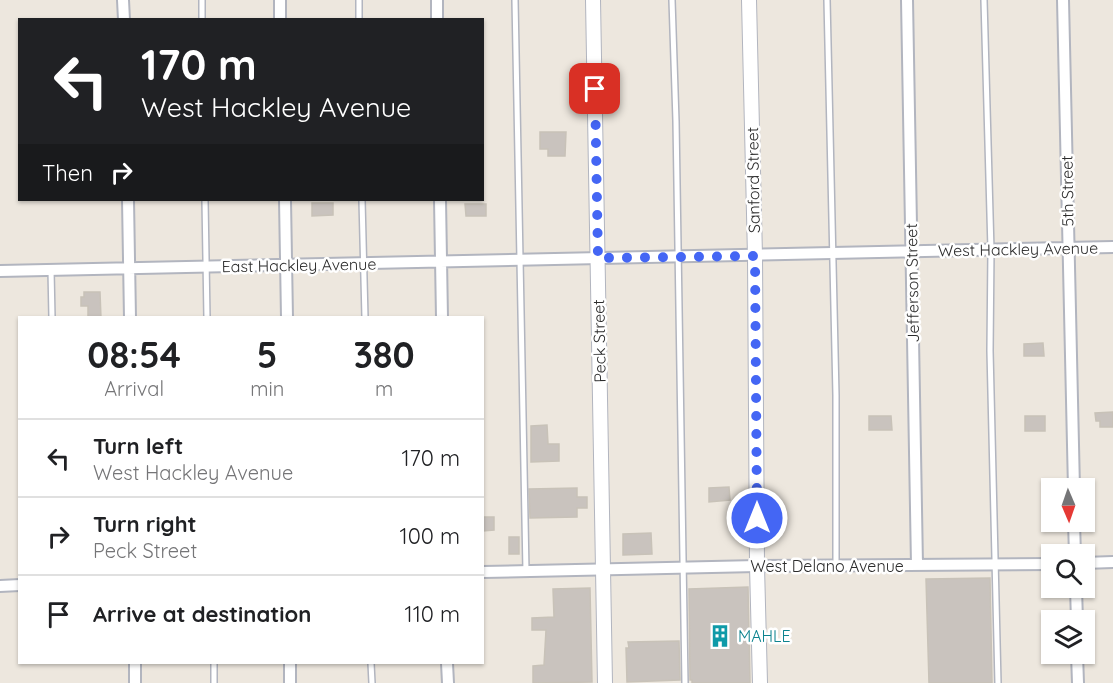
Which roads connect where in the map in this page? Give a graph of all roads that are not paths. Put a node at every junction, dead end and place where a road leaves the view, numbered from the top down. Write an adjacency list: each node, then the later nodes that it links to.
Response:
1 (123, 0): 14 (street)
2 (202, 0): 15 (lane)
3 (280, 0): 16 (street)
4 (359, 0): 17 (lane)
5 (437, 0): 18 (street)
6 (514, 0): 32 (lane)
7 (593, 0): 31 (street, Peck Street)
8 (672, 0): 30 (lane)
9 (749, 0): 29 (street, Sanford Street)
10 (827, 0): 28 (lane)
11 (907, 0): 27 (street, Jefferson Street)
12 (984, 0): 26 (lane)
13 (1064, 0): 25 (street, 5th Street)
14 (124, 18)
15 (202, 18)
16 (280, 18)
17 (359, 18)
18 (437, 18)
19 (128, 201): 37 (street)
20 (205, 201): 36 (lane)
21 (285, 201): 35 (street)
22 (362, 201): 34 (lane)
23 (440, 201): 33 (street)
24 (1113, 247): 25 (street, West Hackley Avenue)
25 (1068, 248): 26 (street, West Hackley Avenue); 46 (street, 5th Street)
26 (991, 250): 27 (street, West Hackley Avenue); 52 (lane)
27 (911, 252): 28 (street, West Hackley Avenue); 51 (street, Jefferson Street)
28 (833, 254): 29 (street, West Hackley Avenue); 50 (lane)
29 (755, 256): 30 (street, West Hackley Avenue); 53 (street, Sanford Street)
30 (677, 257): 31 (street, West Hackley Avenue); 54 (lane)
31 (598, 258): 32 (street, East Hackley Avenue); 55 (street, Peck Street)
32 (519, 260): 33 (street, East Hackley Avenue); 56 (lane)
33 (441, 261): 34 (street, East Hackley Avenue); 45 (street)
34 (363, 263): 35 (street, East Hackley Avenue); 44 (lane)
35 (286, 266): 36 (street, East Hackley Avenue); 43 (street)
36 (206, 267): 37 (street, East Hackley Avenue); 42 (lane)
37 (130, 269): 38 (street, East Hackley Avenue); 41 (street)
38 (51, 270): 39 (street, East Hackley Avenue); 40 (lane)
39 (0, 271)
40 (52, 316)
41 (130, 316)
42 (207, 316)
43 (287, 316)
44 (365, 316)
45 (442, 316)
46 (1074, 478)
47 (1113, 562): 48 (street)
48 (1095, 563)
49 (1041, 564): 52 (street, West Delano Avenue)
50 (836, 565): 51 (street, West Delano Avenue); 53 (street, West Delano Avenue)
51 (918, 565): 52 (street, West Delano Avenue)
52 (996, 565): 74 (lane)
53 (757, 566): 54 (street, West Delano Avenue); 73 (street, Sanford Street)
54 (683, 567): 55 (street, West Delano Avenue); 72 (lane)
55 (602, 569): 56 (street, West Delano Avenue); 71 (street, Peck Street)
56 (526, 571): 57 (street, West Delano Avenue)
57 (484, 572)
58 (18, 585): 59 (street)
59 (0, 586)
60 (135, 664): 66 (street)
61 (214, 664): 67 (lane)
62 (290, 664): 68 (street)
63 (371, 664): 69 (lane)
64 (447, 664): 70 (street)
65 (1077, 664): 75 (street)
66 (135, 683)
67 (214, 683)
68 (290, 683)
69 (372, 683)
70 (448, 683)
71 (605, 683)
72 (685, 683)
73 (760, 683)
74 (998, 683)
75 (1078, 683)

